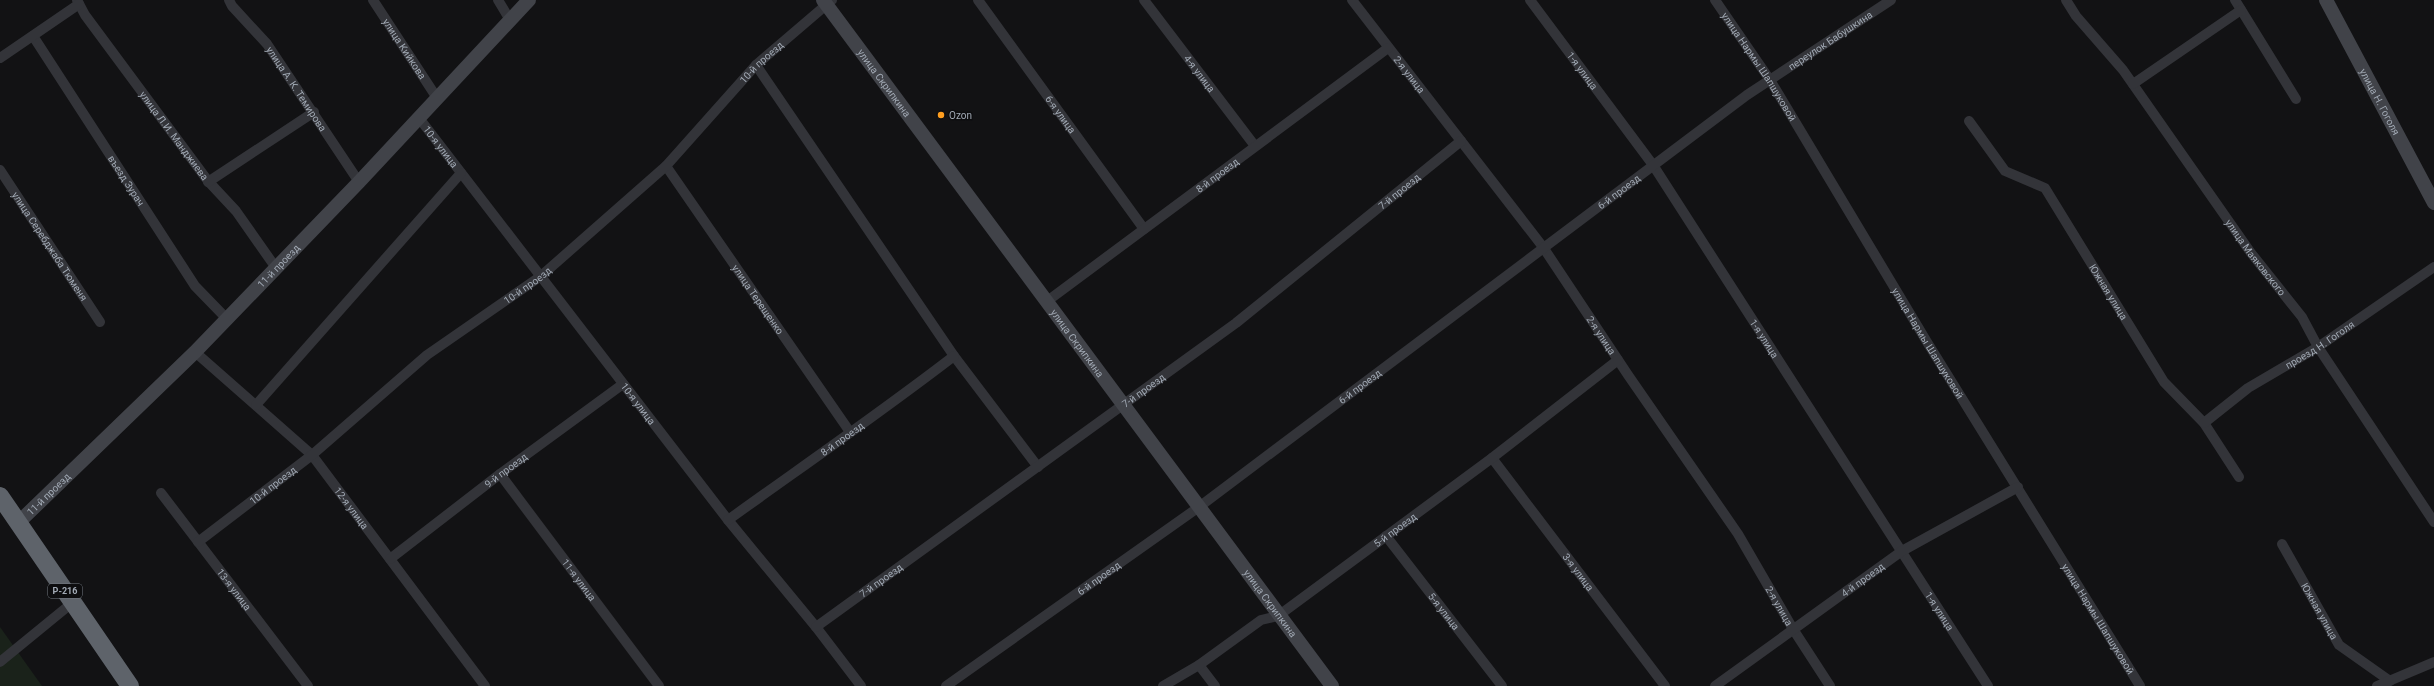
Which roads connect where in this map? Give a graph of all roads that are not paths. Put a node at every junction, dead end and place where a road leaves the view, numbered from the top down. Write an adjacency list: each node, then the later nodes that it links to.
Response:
1 (229, 0): 27 (street, улица А. К. Темирова)
2 (373, 0): 25 (street, улица Кийкова)
3 (498, 0): 18 (street)
4 (529, 0): 18 (street, 11-й проезд)
5 (978, 0): 39 (street, 6-я улица)
6 (1144, 0): 31 (street, 4-я улица)
7 (1352, 0): 20 (street, 2-я улица)
8 (1530, 0): 32 (street, 1-я улица)
9 (1715, 0): 23 (street, улица Нармы Шапшуковой)
10 (1873, 0): 16 (street)
11 (2066, 0): 24 (street, улица Маяковского)
12 (2234, 0): 17 (street)
13 (2326, 0): 38 (street, улица Н. Гоголя)
14 (78, 2): 19 (street); 36 (street, улица Л.И. Манджиева)
15 (828, 2): 22 (street, 10-й проезд); 44 (street, улица Скрипкина)
16 (1887, 3): 23 (street, переулок Бабушкина)
17 (2241, 10): 24 (street); 26 (street)
18 (510, 20): 25 (street, 11-й проезд)
19 (33, 36): 21 (street); 45 (street, въезд Зурач)
20 (1388, 48): 30 (street, 2-я улица); 31 (street, 8-й проезд)
21 (0, 58)
22 (756, 65): 33 (street, 10-й проезд); 49 (street)
23 (1770, 80): 32 (street, 6-й проезд); 61 (street, улица Нармы Шапшуковой)
24 (2132, 84): 47 (street, улица Маяковского)
25 (437, 98): 28 (street, 11-й проезд)
26 (2296, 99)
27 (314, 112): 36 (street); 37 (street, улица А. К. Темирова)
28 (419, 118): 35 (street, 10-я улица); 37 (street, 11-й проезд)
29 (1969, 121): 54 (street, Южная улица)
30 (1461, 141): 40 (street, 2-я улица); 53 (street, 7-й проезд)
31 (1255, 146): 39 (street, 8-й проезд)
32 (1653, 165): 40 (street, 6-й проезд); 71 (street, 1-я улица)
33 (666, 166): 43 (street, 10-й проезд); 55 (street, улица Терещенко)
34 (0, 170): 46 (street, улица Серебджаба Тюменя)
35 (461, 173): 43 (street, 10-я улица); 52 (street)
36 (208, 182): 42 (street, улица Л.И. Манджиева)
37 (359, 182): 42 (street, 11-й проезд)
38 (2434, 204)
39 (1144, 229): 44 (street, 8-й проезд)
40 (1544, 247): 50 (street, 2-я улица); 64 (street, 6-й проезд)
41 (2434, 267): 47 (street, проезд Н. Гоголя)
42 (276, 268): 45 (street, 11-й проезд)
43 (541, 276): 51 (street, 10-я улица); 56 (street, 10-й проезд)
44 (1046, 302): 53 (street, улица Скрипкина)
45 (227, 319): 48 (street, 11-й проезд)
46 (100, 322)
47 (2318, 348): 54 (street, проезд Н. Гоголя); 66 (street, улица Маяковского)
48 (195, 352): 52 (street, 12-я улица); 67 (street, 11-й проезд)
49 (954, 356): 55 (street, 8-й проезд); 58 (street)
50 (1618, 360): 57 (street, 5-й проезд); 76 (street, 2-я улица)
51 (623, 384): 59 (street, 9-й проезд); 65 (street, 10-я улица)
52 (256, 405): 56 (street, 12-я улица)
53 (1122, 405): 58 (street, 7-й проезд); 64 (street, улица Скрипкина)
54 (2204, 422): 60 (street, Южная улица)
55 (850, 432): 65 (street, 8-й проезд)
56 (312, 455): 69 (street, 10-й проезд); 72 (street, 12-я улица)
57 (1492, 458): 68 (street, 5-й проезд); 91 (street, 3-я улица)
58 (1038, 467): 75 (street, 7-й проезд)
59 (500, 474): 72 (street, 9-й проезд); 84 (street, 11-я улица)
60 (2239, 477)
61 (2018, 487): 71 (street, 4-й проезд); 95 (street, улица Нармы Шапшуковой)
62 (161, 493): 69 (street, 13-я улица)
63 (0, 496): 67 (highway, Р-216)
64 (1199, 507): 74 (street, улица Скрипкина); 86 (street, 6-й проезд)
65 (728, 520): 75 (street, 10-я улица)
66 (2434, 522)
67 (18, 523): 73 (highway, Р-216)
68 (1386, 536): 74 (street, 5-й проезд); 90 (street, 5-я улица)
69 (198, 542): 82 (street, 13-я улица)
70 (2282, 544): 80 (street, Южная улица)
71 (1902, 551): 76 (street, 4-й проезд); 94 (street, 1-я улица)
72 (390, 559): 83 (street, 12-я улица)
73 (72, 603): 77 (street); 81 (highway, Р-216)
74 (1278, 616): 79 (street, 5-й проезд); 89 (street, улица Скрипкина)
75 (816, 627): 85 (street, 10-я улица)
76 (1793, 629): 92 (street, 4-й проезд); 93 (street, 2-я улица)
77 (0, 662)
78 (2434, 662): 80 (street)
79 (1199, 664): 87 (street, 5-й проезд); 88 (street)
80 (2390, 681): 96 (street)
81 (130, 686)
82 (308, 686)
83 (485, 686)
84 (659, 686)
85 (860, 686)
86 (946, 686)
87 (1163, 686)
88 (1215, 686)
89 (1332, 686)
90 (1502, 686)
91 (1665, 686)
92 (1715, 686)
93 (1830, 686)
94 (1988, 686)
95 (2140, 686)
96 (2377, 686)

